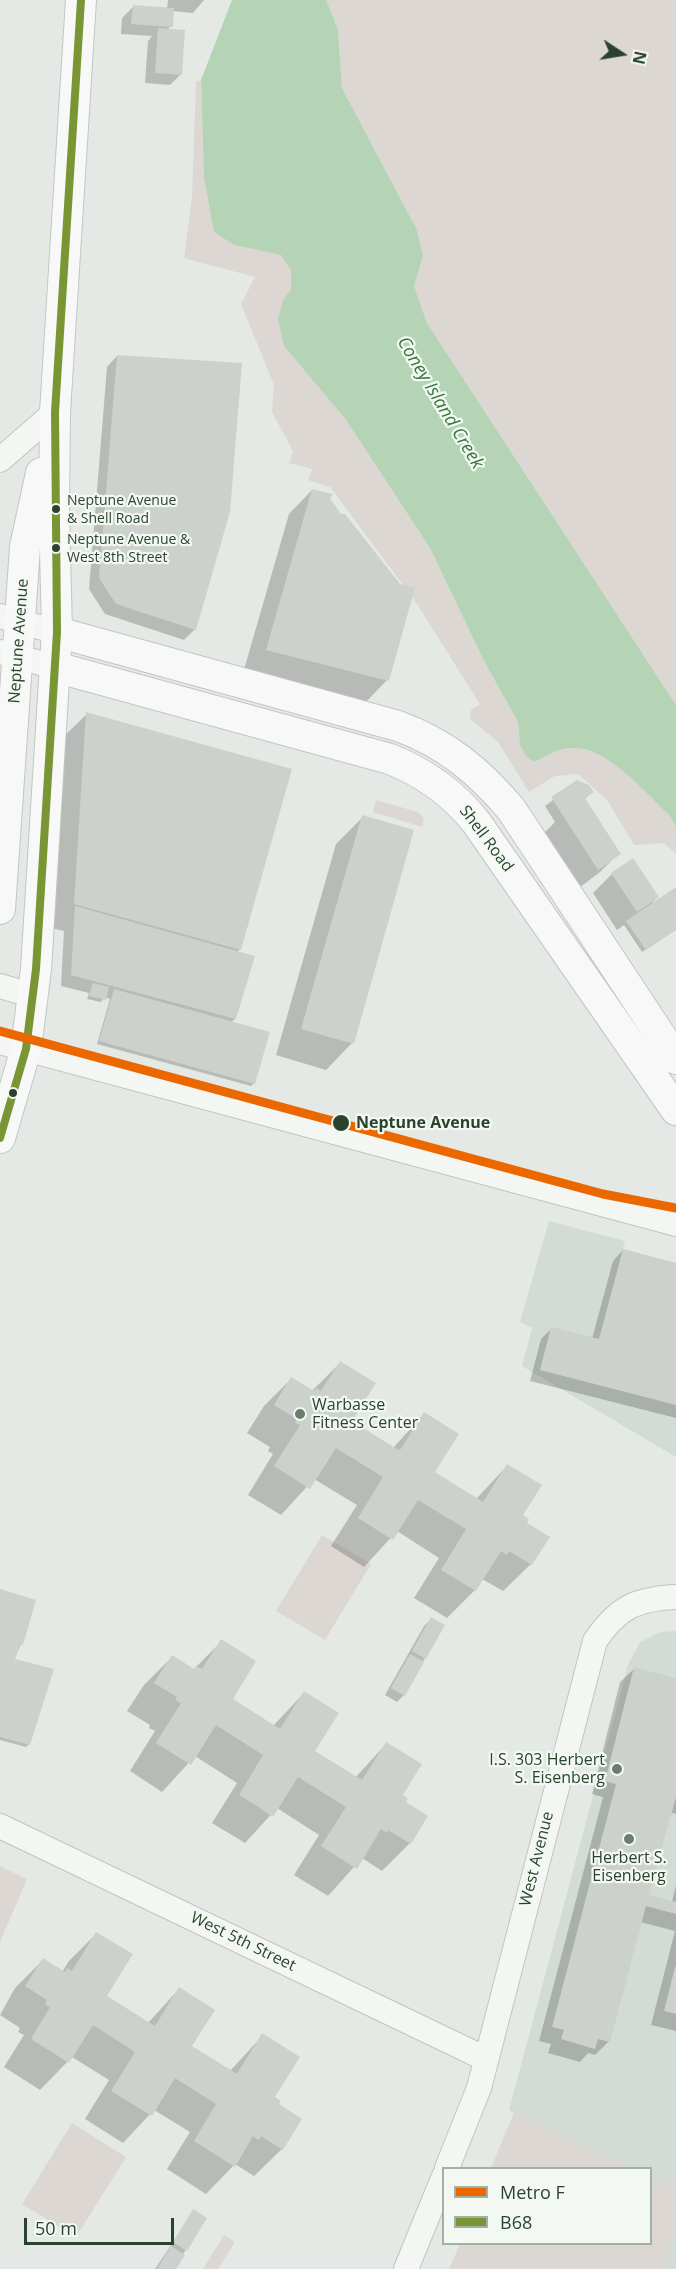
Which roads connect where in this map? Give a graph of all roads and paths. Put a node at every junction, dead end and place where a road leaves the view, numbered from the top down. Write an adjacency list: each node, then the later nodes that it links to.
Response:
1 (81, 0): 2 (main road, Neptune Avenue)
2 (55, 412): 3 (street); 4 (main road, Neptune Avenue); 5 (main road, Neptune Avenue)
3 (0, 460)
4 (10, 619): 5 (street); 6 (main road, Neptune Avenue)
5 (57, 632): 7 (main road, Neptune Avenue); 12 (main road)
6 (9, 655): 7 (street); 8 (main road, Neptune Avenue)
7 (55, 667): 10 (main road, Neptune Avenue); 13 (main road, Shell Road)
8 (0, 909)
9 (0, 987): 10 (street)
10 (34, 996): 11 (main road, Neptune Avenue)
11 (13, 1045): 14 (main road, Neptune Avenue); 15 (street)
12 (676, 1059)
13 (676, 1110)
14 (0, 1138)
15 (676, 1224)
16 (676, 1597): 18 (street, West Avenue)
17 (0, 1826): 18 (street, West 5th Street)
18 (486, 2059): 19 (street, West Avenue)
19 (448, 2167)
20 (442, 2181): 21 (street)
21 (406, 2269)

